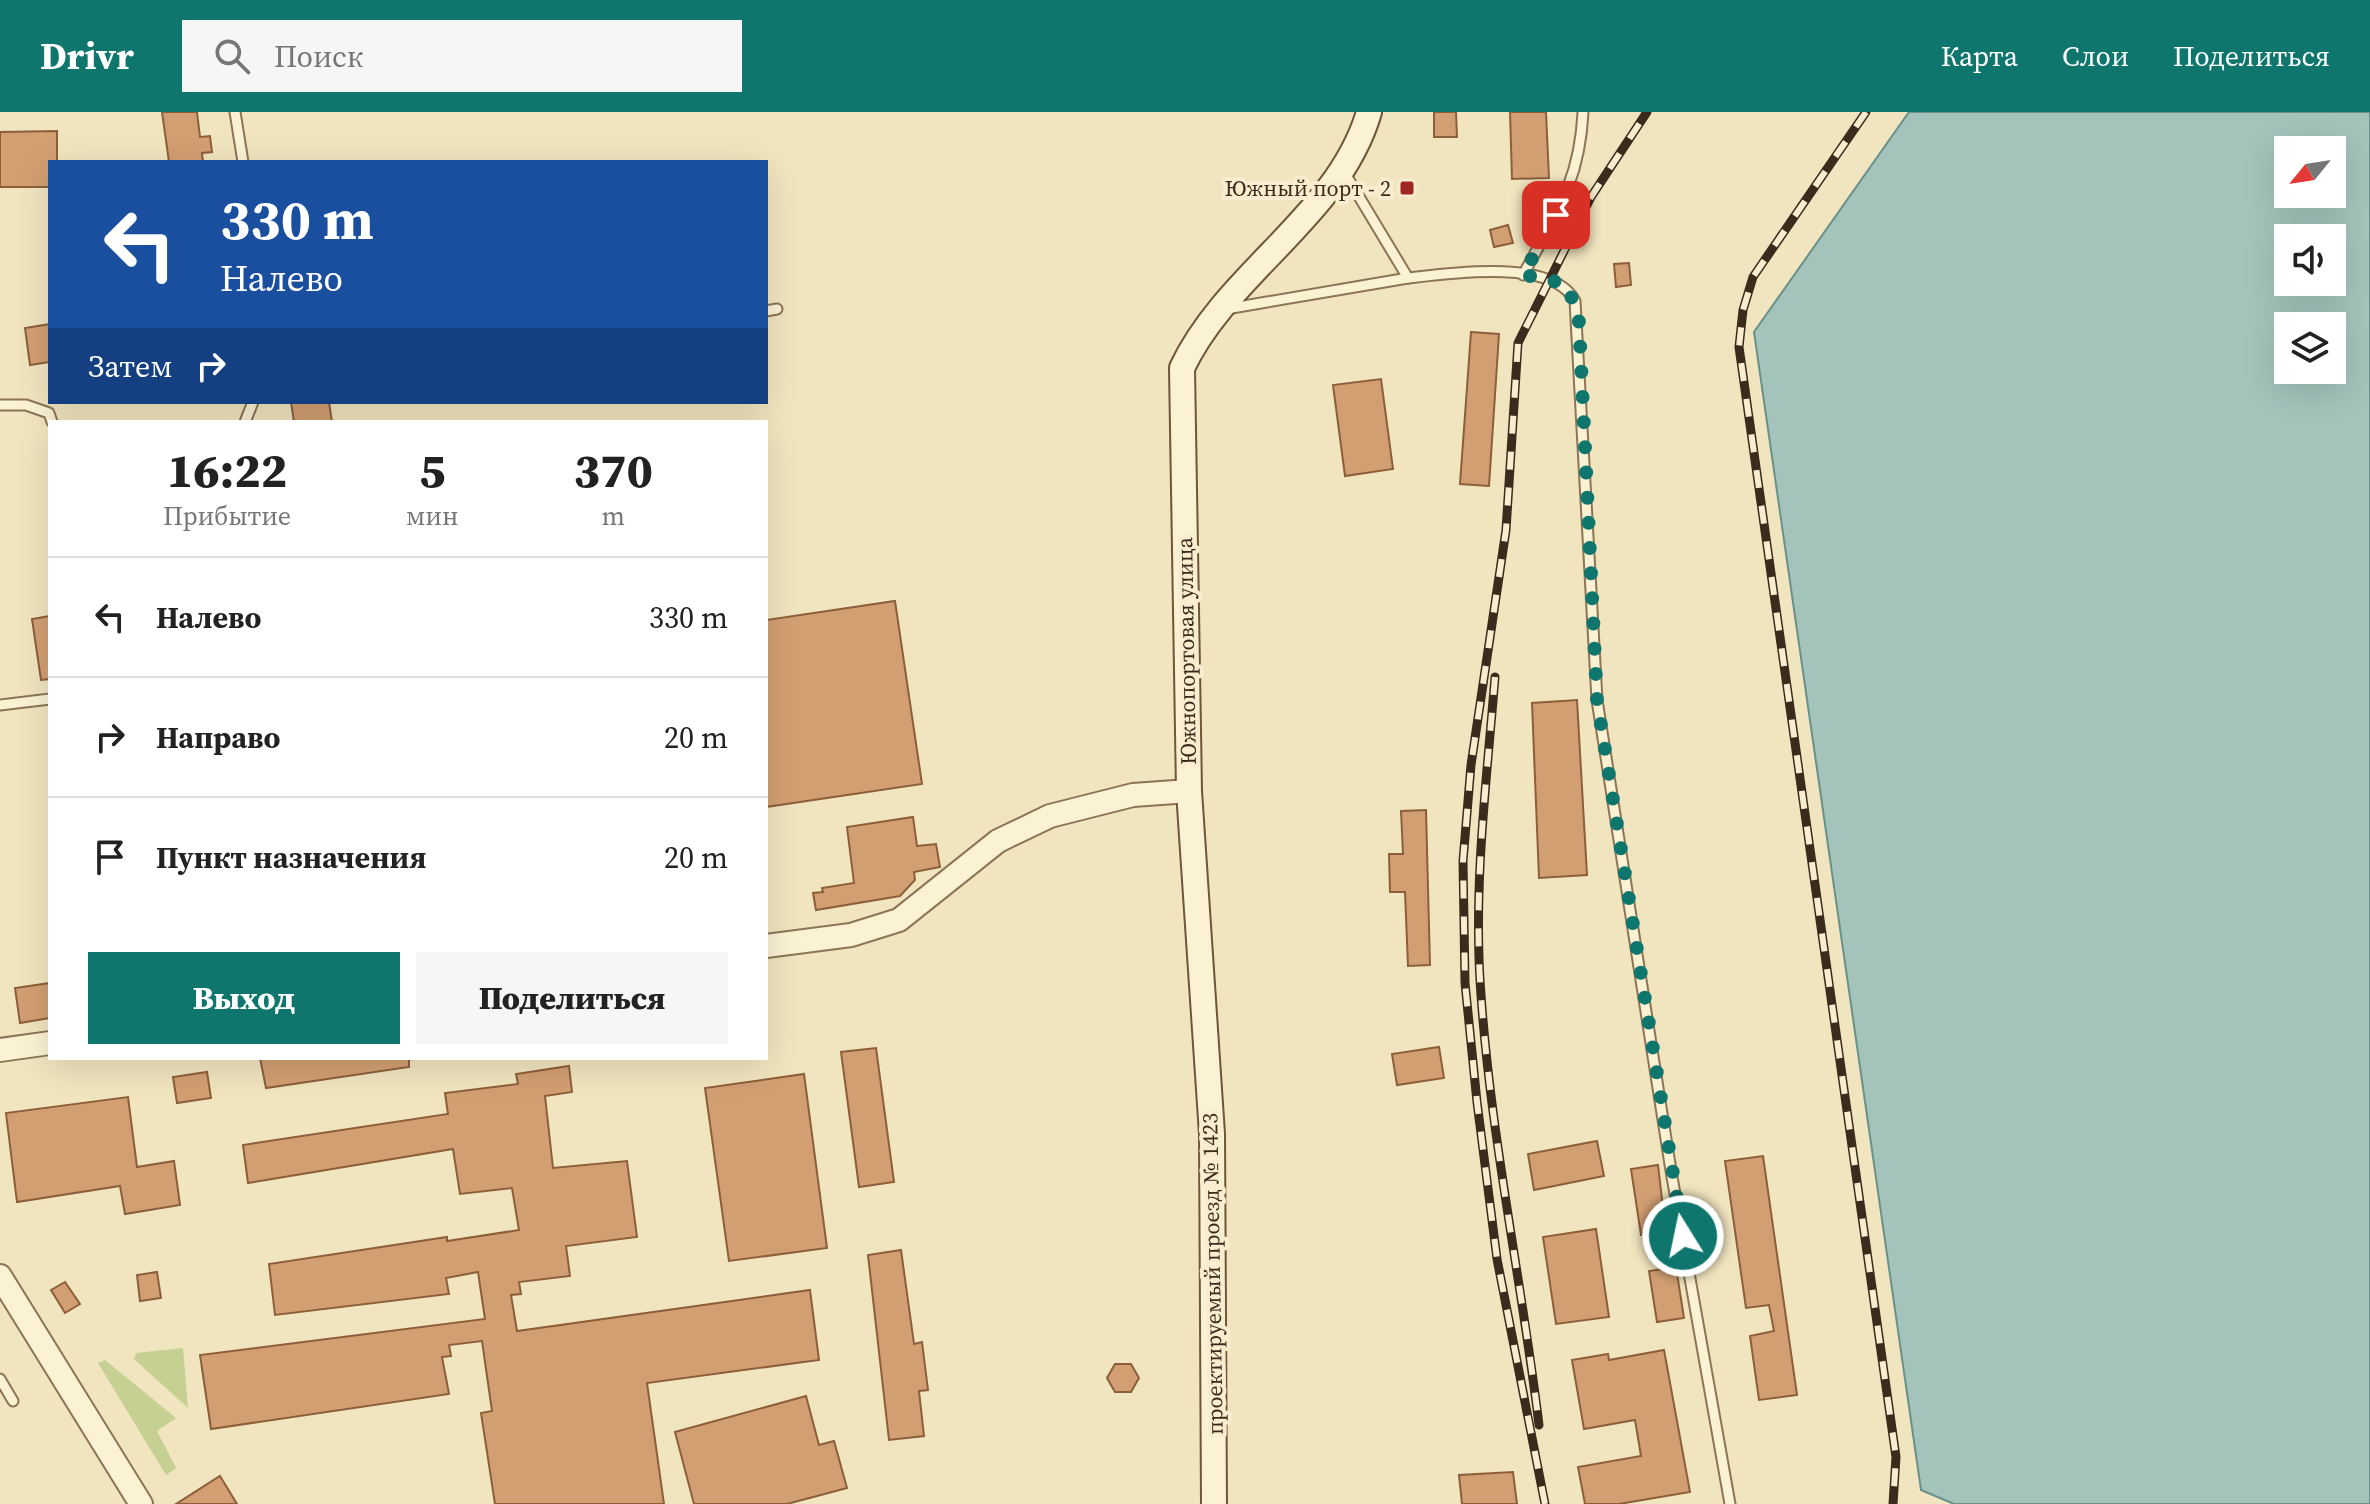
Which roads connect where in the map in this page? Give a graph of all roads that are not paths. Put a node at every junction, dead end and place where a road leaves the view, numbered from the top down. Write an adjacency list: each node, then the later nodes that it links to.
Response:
1 (235, 112): 4 (lane)
2 (1369, 112): 5 (main road, Южнопортовая улица)
3 (1583, 112): 6 (lane)
4 (243, 160)
5 (1343, 170): 7 (lane); 9 (main road, Южнопортовая улица)
6 (1523, 275): 7 (lane); 24 (lane)
7 (1408, 278): 9 (lane)
8 (777, 309): 10 (lane)
9 (1222, 310): 15 (main road, Южнопортовая улица)
10 (768, 311)
11 (0, 405): 12 (lane)
12 (51, 420)
13 (48, 699): 14 (lane)
14 (0, 705)
15 (1189, 791): 16 (street, Южнопортовая улица); 23 (main road, проектируемый проезд № 1423)
16 (768, 946)
17 (48, 1043): 18 (street)
18 (0, 1050)
19 (0, 1276): 22 (street)
20 (0, 1379): 21 (lane)
21 (13, 1401)
22 (141, 1504)
23 (1214, 1504)
24 (1730, 1504)

